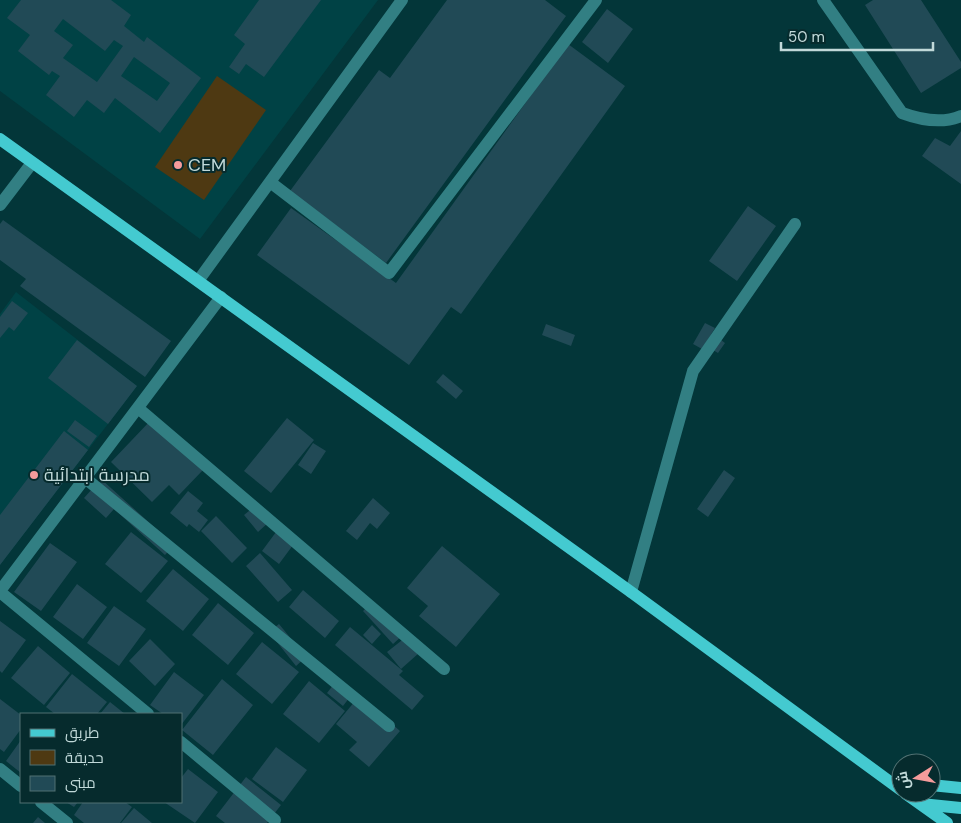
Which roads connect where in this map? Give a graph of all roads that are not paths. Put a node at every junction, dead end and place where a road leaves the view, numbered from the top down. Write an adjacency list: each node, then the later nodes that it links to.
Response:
1 (402, 0): 7 (street)
2 (596, 0): 7 (street)
3 (824, 0): 4 (street)
4 (961, 116)
5 (0, 139): 6 (main road)
6 (32, 163): 8 (street); 10 (main road)
7 (270, 182): 10 (street)
8 (0, 205)
9 (795, 224): 15 (street)
10 (198, 281): 11 (main road)
11 (221, 298): 12 (street); 15 (main road)
12 (138, 408): 13 (street); 16 (street)
13 (85, 478): 14 (street); 18 (street)
14 (0, 592): 17 (street)
15 (631, 592): 21 (main road)
16 (444, 669)
17 (147, 713)
18 (389, 726)
19 (182, 743): 30 (street)
20 (0, 769): 24 (street)
21 (887, 781): 22 (main road); 23 (main road)
22 (891, 781)
23 (891, 784)
24 (20, 785)
25 (941, 786): 26 (main road)
26 (961, 788)
27 (42, 803): 31 (street)
28 (921, 804): 29 (main road); 32 (main road)
29 (961, 808)
30 (275, 820)
31 (67, 823)
32 (948, 823)

